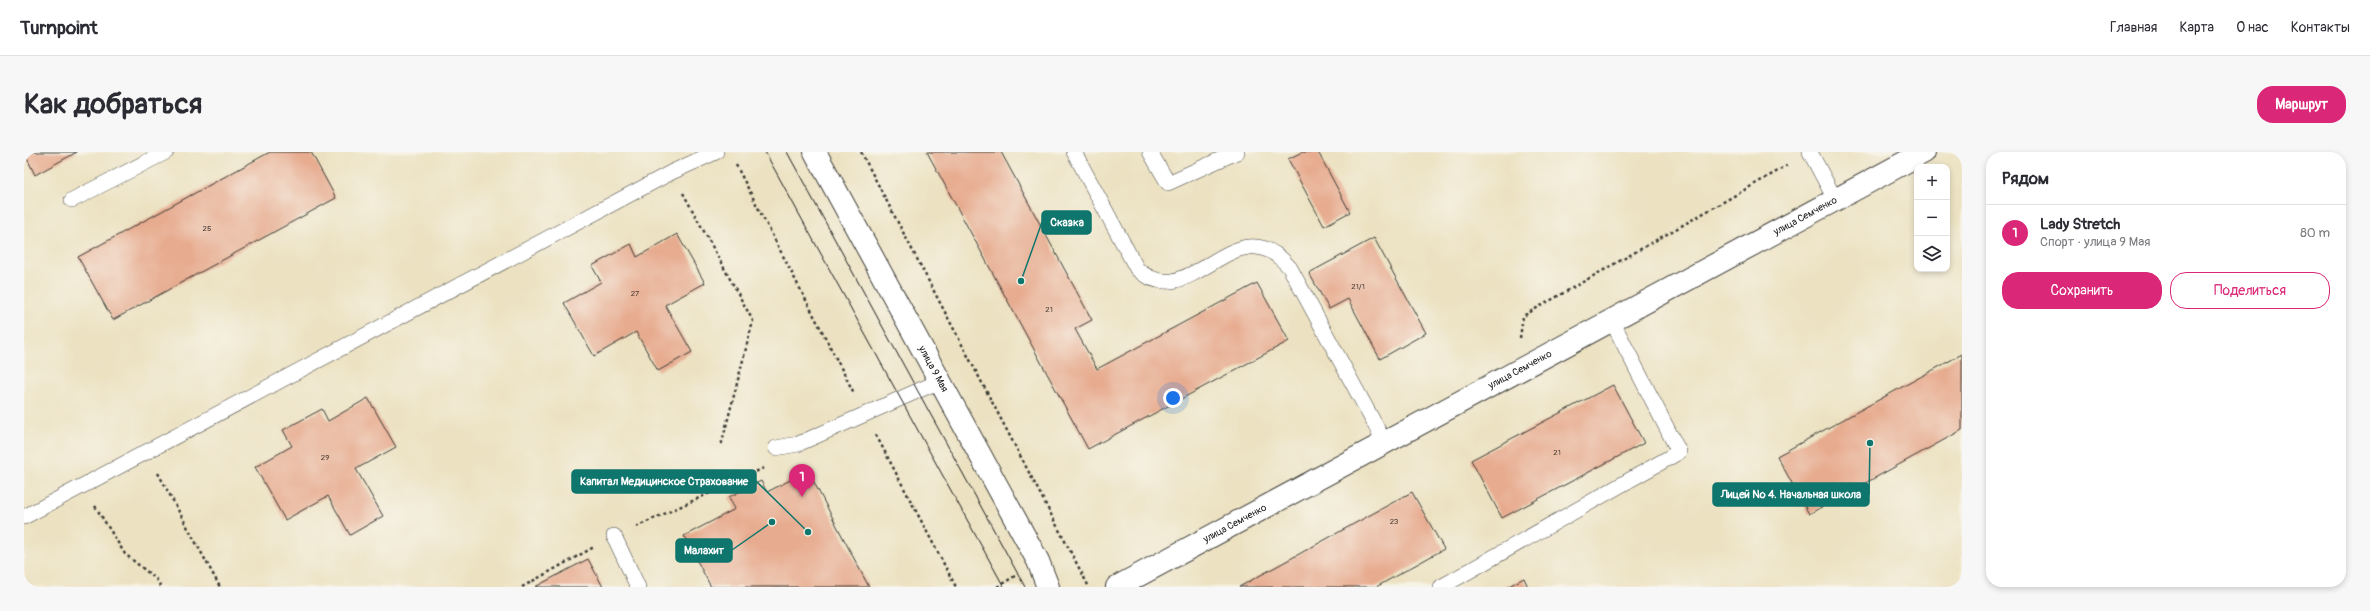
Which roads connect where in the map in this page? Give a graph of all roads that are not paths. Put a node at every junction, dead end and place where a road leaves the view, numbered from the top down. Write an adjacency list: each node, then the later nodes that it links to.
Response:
1 (166, 152): 9 (lane)
2 (716, 152): 15 (lane)
3 (815, 152): 12 (street, улица 9 Мая)
4 (1074, 152): 13 (lane)
5 (1150, 152): 6 (lane)
6 (1237, 152)
7 (1810, 152): 10 (lane)
8 (1924, 152): 10 (street, улица Семченко)
9 (72, 200)
10 (1836, 201): 11 (street, улица Семченко)
11 (1612, 321): 13 (street, улица Семченко); 20 (lane)
12 (940, 381): 14 (lane); 18 (street, улица 9 Мая)
13 (1385, 443): 19 (street, улица Семченко)
14 (776, 448)
15 (24, 517)
16 (614, 536): 17 (lane)
17 (638, 587)
18 (1048, 587)
19 (1117, 587)
20 (1441, 587)

